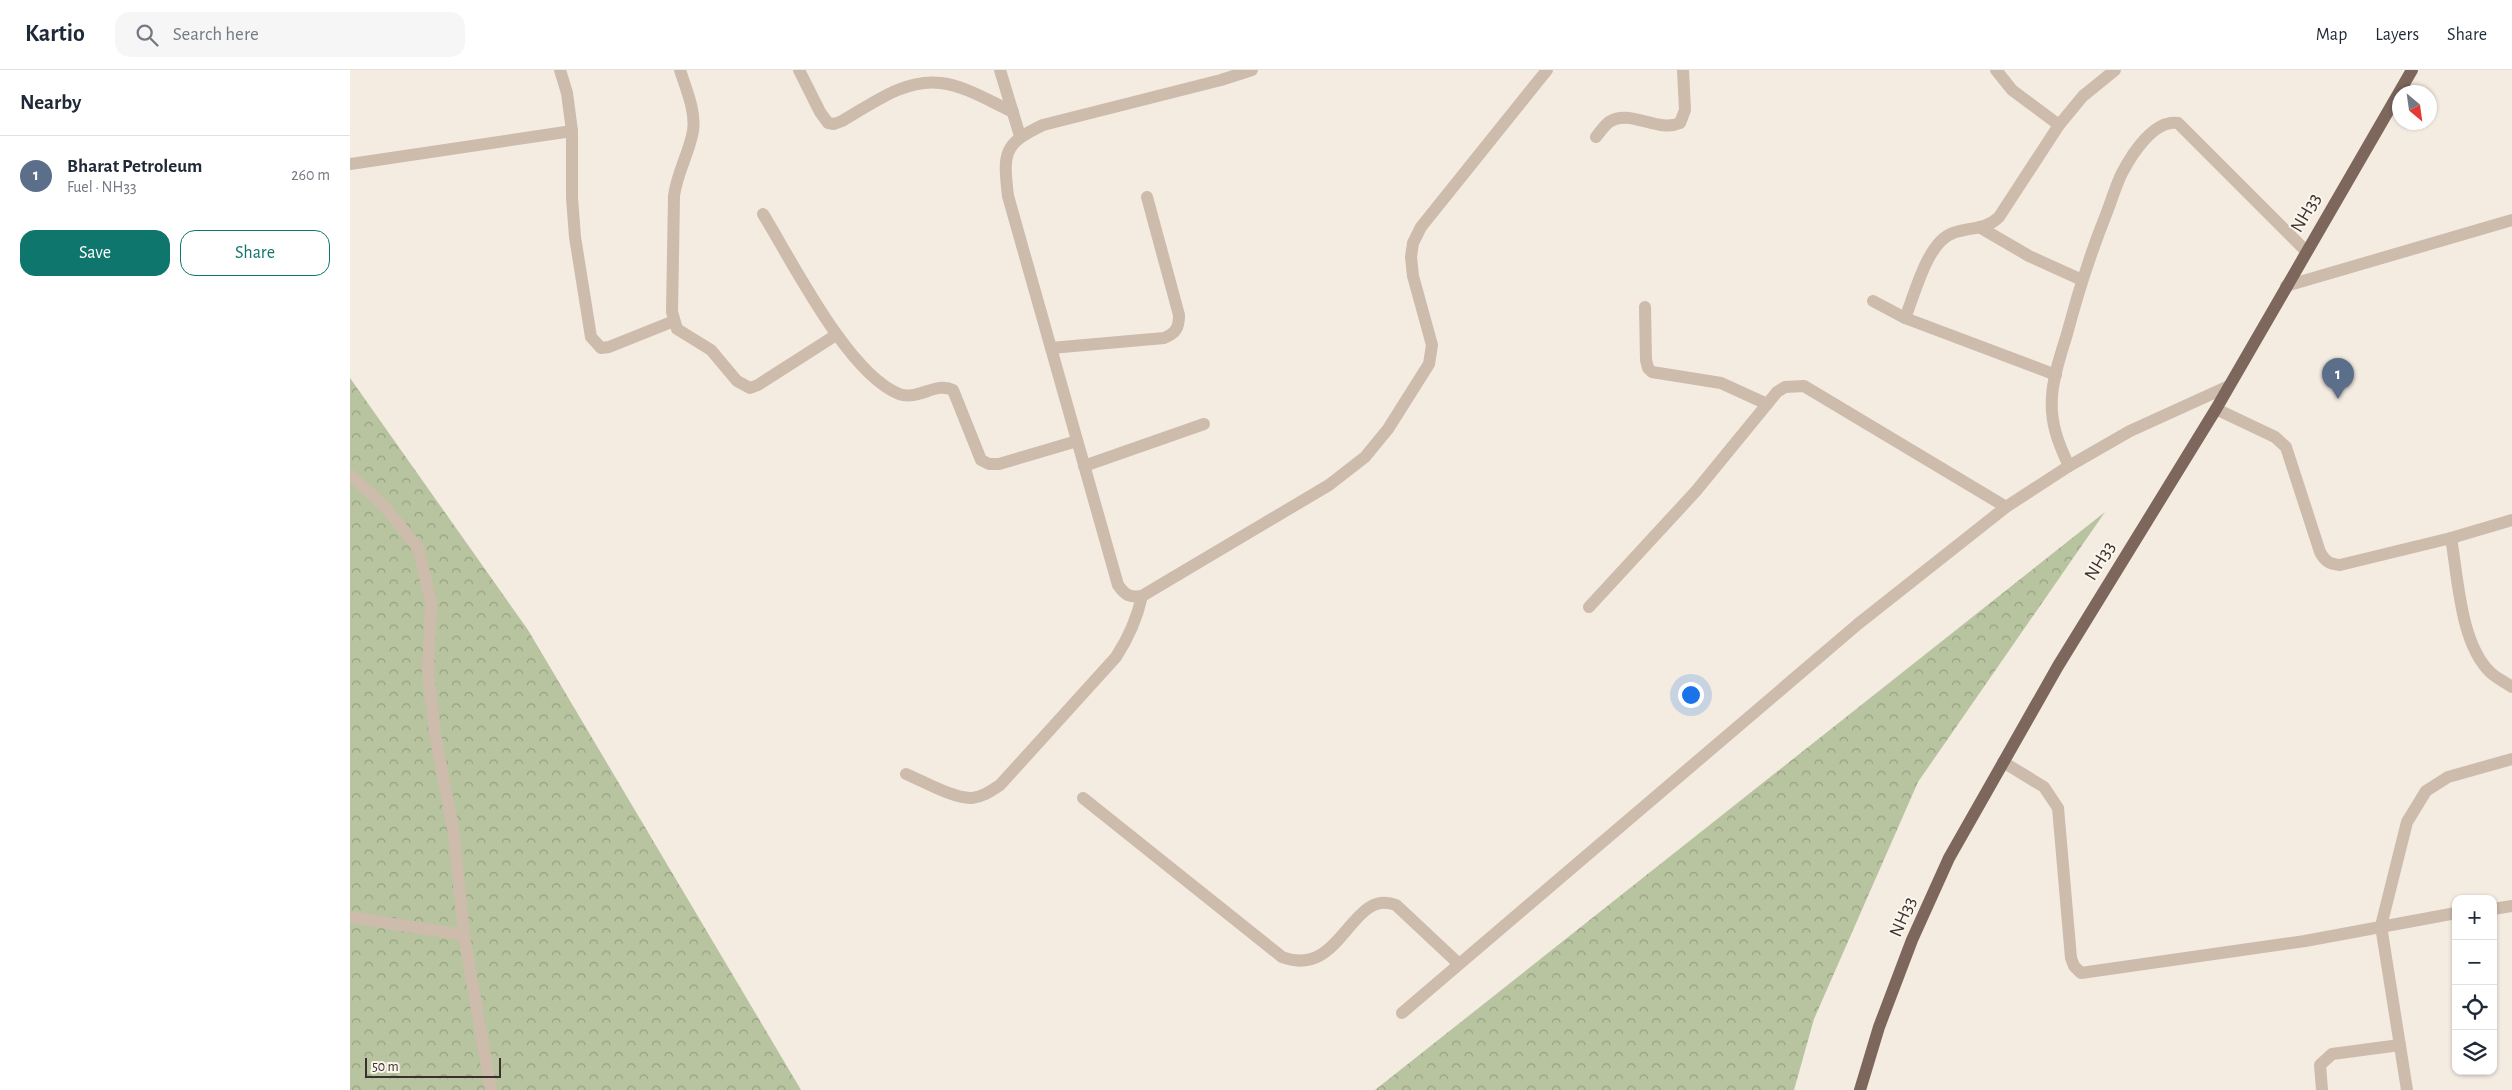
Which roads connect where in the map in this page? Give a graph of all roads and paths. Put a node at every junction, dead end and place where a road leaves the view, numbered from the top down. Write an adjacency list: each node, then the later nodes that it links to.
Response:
1 (560, 70): 13 (street)
2 (680, 70): 27 (street)
3 (799, 70): 11 (street)
4 (1000, 70): 11 (street)
5 (1252, 70): 14 (street)
6 (1547, 70): 42 (street)
7 (1683, 70): 15 (street)
8 (1996, 70): 12 (street)
9 (2115, 70): 12 (street)
10 (2412, 70): 21 (main road, NH33)
11 (1013, 112): 14 (street)
12 (2059, 125): 20 (street)
13 (572, 131): 16 (street); 27 (street)
14 (1020, 136): 29 (street)
15 (1596, 136)
16 (350, 164)
17 (1146, 197): 29 (street)
18 (763, 214): 28 (street)
19 (2512, 220): 23 (street)
20 (1981, 228): 22 (street); 26 (street)
21 (2306, 251): 22 (street); 23 (main road, NH33)
22 (2082, 280): 30 (street)
23 (2286, 286): 31 (main road, NH33)
24 (1873, 301): 26 (street)
25 (1645, 307): 32 (street)
26 (1905, 318): 30 (street)
27 (674, 321): 28 (street)
28 (836, 335): 35 (street)
29 (1051, 348): 35 (street)
30 (2056, 375): 37 (street)
31 (2230, 386): 33 (main road, NH33); 37 (street)
32 (1767, 404): 39 (street); 43 (street)
33 (2216, 409): 41 (street); 46 (main road, NH33)
34 (1204, 424): 36 (street)
35 (1077, 441): 36 (street)
36 (1084, 466): 42 (street)
37 (2068, 466): 39 (street)
38 (350, 475): 54 (street)
39 (2006, 507): 55 (street)
40 (2512, 520): 41 (street)
41 (2451, 538): 44 (street)
42 (1142, 596): 47 (street)
43 (1589, 607)
44 (2512, 687)
45 (2512, 759): 53 (street)
46 (2003, 762): 53 (street); 59 (main road, NH33)
47 (906, 774)
48 (1083, 798): 55 (street)
49 (2512, 906): 50 (street)
50 (2497, 908)
51 (2452, 914): 53 (street)
52 (350, 916): 54 (street)
53 (2381, 926): 57 (street)
54 (464, 935): 58 (street)
55 (1459, 964): 56 (street)
56 (1402, 1013)
57 (2400, 1045): 60 (street); 61 (street)
58 (491, 1090)
59 (1860, 1090)
60 (2322, 1090)
61 (2407, 1090)

